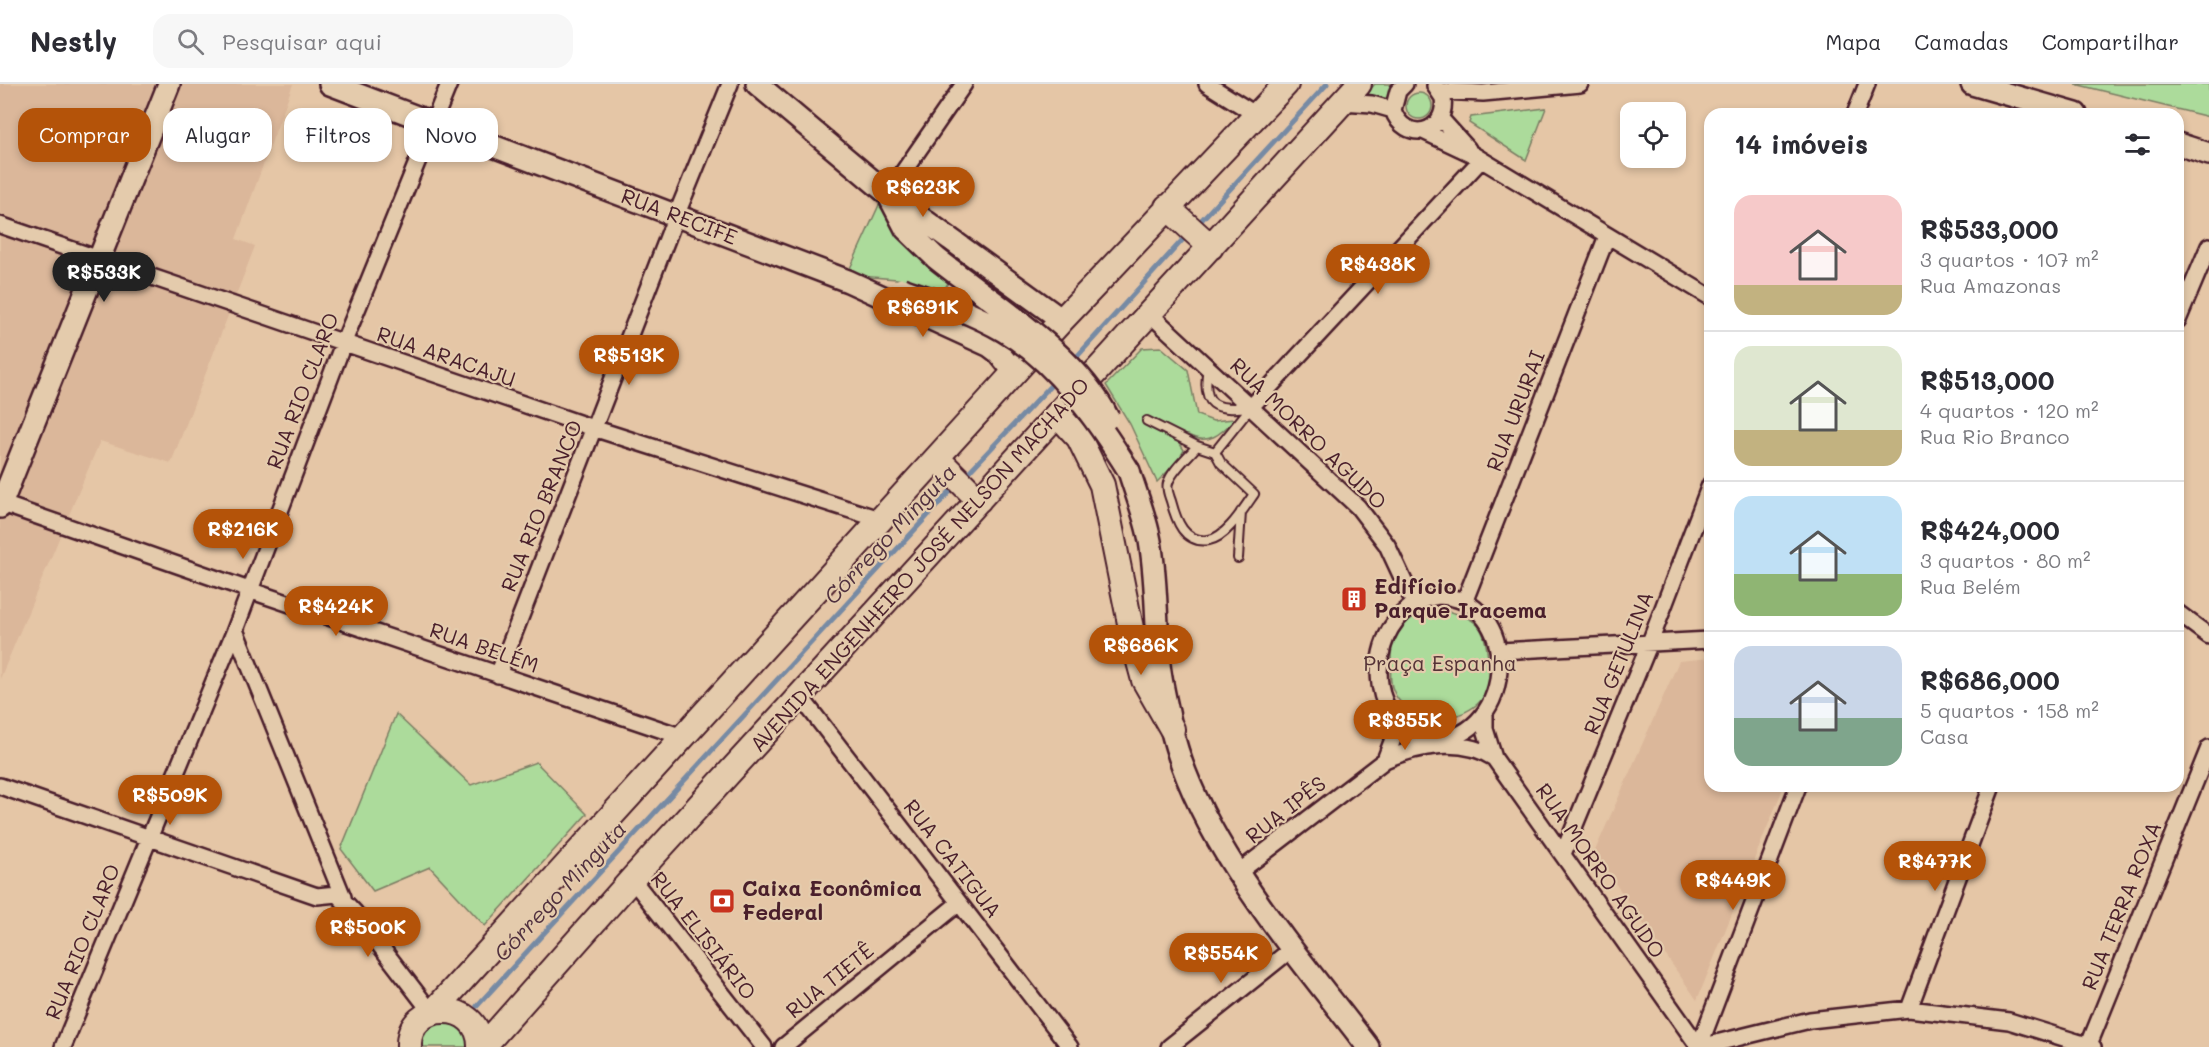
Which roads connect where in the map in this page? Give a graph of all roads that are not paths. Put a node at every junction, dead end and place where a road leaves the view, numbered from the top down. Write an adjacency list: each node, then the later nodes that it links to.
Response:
1 (169, 84): 36 (main road)
2 (330, 84): 22 (main road, RUA RECIFE)
3 (449, 84): 17 (street, RUA RIO CLARO)
4 (730, 84): 31 (street, RUA RIO BRANCO)
5 (757, 84): 30 (main road)
6 (964, 84): 30 (street)
7 (1207, 84): 23 (street)
8 (1286, 84): 23 (main road, AVENIDA ENGENHEIRO JOSÉ NELSON MACHADO)
9 (1359, 84): 16 (main road, AVENIDA ENGENHEIRO JOSÉ NELSON MACHADO)
10 (1405, 84): 21 (street)
11 (1580, 84): 15 (street)
12 (1867, 84): 18 (street)
13 (1972, 84): 19 (main road)
14 (2020, 84): 20 (main road)
15 (1439, 100): 24 (street); 28 (street)
16 (1342, 102): 21 (street); 33 (main road, AVENIDA ENGENHEIRO JOSÉ NELSON MACHADO)
17 (440, 108)
18 (1857, 108)
19 (2050, 108)
20 (2057, 108)
21 (1393, 110): 24 (street)
22 (404, 113)
23 (1258, 116): 33 (main road, AVENIDA ENGENHEIRO JOSÉ NELSON MACHADO)
24 (1423, 131): 28 (street)
25 (2184, 146): 27 (main road)
26 (498, 149): 31 (main road, RUA RECIFE)
27 (2209, 154)
28 (1476, 157): 34 (street); 45 (street)
29 (418, 162): 42 (street, RUA RIO CLARO)
30 (888, 194): 41 (main road); 51 (main road, bridge)
31 (676, 216): 37 (main road, RUA RECIFE); 48 (street, RUA RIO BRANCO)
32 (0, 225): 36 (street, RUA ARACAJU)
33 (1191, 229): 40 (main road, AVENIDA ENGENHEIRO JOSÉ NELSON MACHADO); 41 (main road, AVENIDA ENGENHEIRO JOSÉ NELSON MACHADO)
34 (1607, 236): 38 (street); 59 (street, RUA URURAI)
35 (2209, 246): 39 (street)
36 (101, 258): 42 (street, RUA ARACAJU); 54 (main road)
37 (848, 281): 44 (main road, RUA RECIFE); 51 (main road, bridge)
38 (1704, 293)
39 (2184, 306)
40 (1149, 314): 43 (street, RUA MORRO AGUDO); 46 (main road, AVENIDA ENGENHEIRO JOSÉ NELSON MACHADO)
41 (1062, 320): 44 (main road, AVENIDA ENGENHEIRO JOSÉ NELSON MACHADO)
42 (343, 344): 48 (street, RUA ARACAJU); 58 (street, RUA RIO CLARO)
43 (1208, 368): 45 (street, RUA MORRO AGUDO); 45 (lane)
44 (1015, 373): 52 (main road, AVENIDA ENGENHEIRO JOSÉ NELSON MACHADO)
45 (1251, 407): 50 (lane); 60 (street, RUA MORRO AGUDO)
46 (1058, 415): 52 (main road, AVENIDA ENGENHEIRO JOSÉ NELSON MACHADO); 71 (main road)
47 (1147, 421): 49 (lane)
48 (596, 429): 56 (street, RUA ARACAJU); 67 (street, RUA RIO BRANCO)
49 (1197, 446): 50 (lane); 55 (lane)
50 (1215, 452): 55 (lane)
51 (1129, 471): 71 (main road)
52 (959, 480): 56 (main road, AVENIDA ENGENHEIRO JOSÉ NELSON MACHADO); 68 (main road, AVENIDA ENGENHEIRO JOSÉ NELSON MACHADO)
53 (1704, 502): 65 (street, RUA GETULINA)
54 (0, 504): 58 (street, RUA BELÉM)
55 (1241, 510): 57 (lane)
56 (882, 520): 72 (main road, AVENIDA ENGENHEIRO JOSÉ NELSON MACHADO)
57 (1238, 558)
58 (249, 590): 62 (street, RUA RIO CLARO); 67 (street, RUA BELÉM)
59 (1465, 600): 60 (street); 66 (street)
60 (1414, 603): 70 (street)
61 (2184, 618): 63 (street)
62 (235, 630): 79 (street, RUA RIO CLARO); 82 (street)
63 (2209, 636)
64 (1704, 640): 65 (street)
65 (1649, 645): 66 (street); 80 (street, RUA GETULINA)
66 (1500, 651): 69 (street)
67 (498, 675): 72 (street, RUA BELÉM)
68 (800, 696): 83 (main road, AVENIDA ENGENHEIRO JOSÉ NELSON MACHADO); 86 (street, RUA CATIGUA)
69 (1485, 713): 70 (street); 74 (street, RUA MORRO AGUDO)
70 (1398, 726): 75 (street)
71 (1172, 729): 81 (main road)
72 (683, 737): 89 (main road, AVENIDA ENGENHEIRO JOSÉ NELSON MACHADO)
73 (2209, 748): 90 (street, RUA TERRA ROXA)
74 (1494, 758): 75 (street); 80 (street, RUA MORRO AGUDO)
75 (1385, 760): 81 (street, RUA IPÊS)
76 (0, 786): 79 (street)
77 (1796, 792): 98 (street)
78 (1990, 792): 88 (street)
79 (150, 837): 85 (street); 91 (street, RUA RIO CLARO)
80 (1563, 855): 98 (street, RUA MORRO AGUDO)
81 (1239, 872): 87 (main road)
82 (334, 875): 84 (street); 85 (street)
83 (632, 879): 92 (main road, AVENIDA ENGENHEIRO JOSÉ NELSON MACHADO); 93 (street, RUA ELISIÁRIO)
84 (337, 894): 85 (street); 89 (street)
85 (317, 896)
86 (959, 903): 94 (street, RUA TIETÊ); 95 (street, RUA CATIGUA)
87 (1293, 948): 96 (street); 97 (main road)
88 (1909, 1009): 90 (street); 98 (street)
89 (418, 1025): 92 (main road)
90 (2090, 1046)
91 (63, 1047)
92 (481, 1047)
93 (764, 1047)
94 (783, 1047)
95 (1070, 1047)
96 (1169, 1047)
97 (1368, 1047)
98 (1699, 1047)

